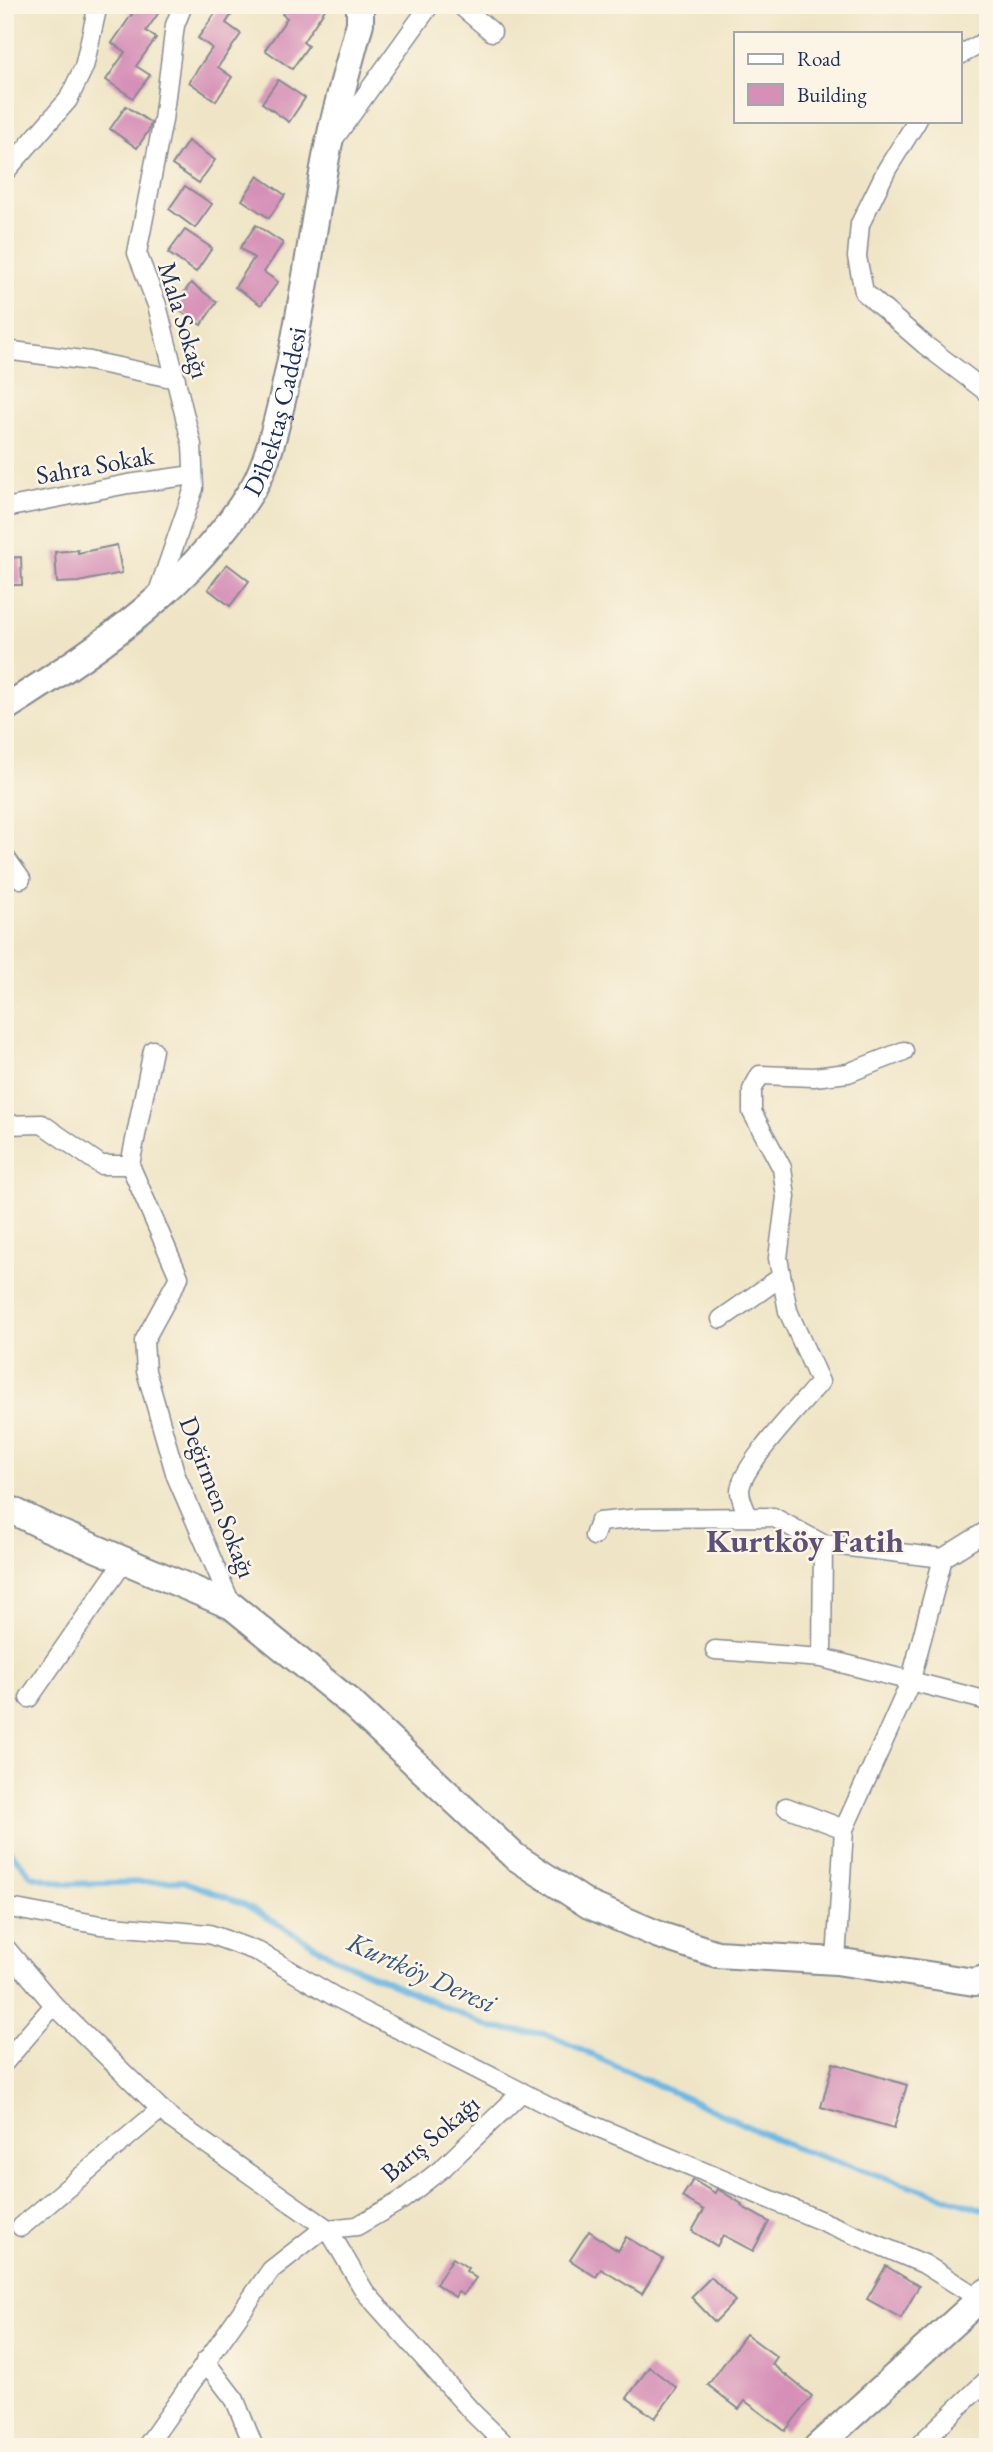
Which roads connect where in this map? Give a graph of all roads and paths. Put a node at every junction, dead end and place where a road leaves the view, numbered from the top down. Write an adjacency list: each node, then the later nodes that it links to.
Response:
1 (98, 5): 11 (street)
2 (183, 5): 13 (street, Mala Sokağı)
3 (360, 5): 10 (street, Dibektaş Caddesi)
4 (430, 5): 10 (street)
5 (460, 5): 6 (street)
6 (492, 32)
7 (988, 40): 8 (street)
8 (962, 54)
9 (916, 122): 14 (street)
10 (328, 146): 17 (street, Dibektaş Caddesi)
11 (5, 172)
12 (5, 350): 13 (street)
13 (176, 379): 15 (street, Mala Sokağı)
14 (988, 393)
15 (193, 475): 16 (street, Sahra Sokak); 17 (street, Mala Sokağı)
16 (5, 508)
17 (154, 604): 18 (street, Dibektaş Caddesi)
18 (5, 708)
19 (5, 857): 20 (street)
20 (21, 879)
21 (153, 1050): 24 (street)
22 (904, 1051): 25 (street)
23 (5, 1125): 24 (street)
24 (130, 1165): 34 (street, Değirmen Sokağı)
25 (782, 1277): 26 (street); 28 (street)
26 (721, 1319)
27 (5, 1507): 33 (street)
28 (748, 1517): 30 (street); 31 (street)
29 (988, 1530): 32 (street)
30 (594, 1536)
31 (823, 1544): 32 (street); 36 (street)
32 (943, 1558): 37 (street)
33 (125, 1560): 34 (street); 38 (street)
34 (232, 1606): 44 (street)
35 (715, 1650): 36 (street)
36 (821, 1658): 37 (street)
37 (910, 1683): 39 (street); 41 (street)
38 (29, 1698)
39 (988, 1701)
40 (786, 1807): 41 (street)
41 (844, 1829): 44 (street)
42 (5, 1907): 48 (street)
43 (5, 1947): 46 (street)
44 (836, 1961): 45 (street)
45 (988, 1978)
46 (54, 2005): 47 (street); 49 (street)
47 (5, 2062)
48 (522, 2092): 51 (street, Barış Sokağı); 52 (street)
49 (161, 2109): 50 (street); 51 (street)
50 (21, 2227)
51 (328, 2229): 53 (street); 57 (street)
52 (984, 2296): 58 (street)
53 (205, 2361): 55 (street); 56 (street)
54 (986, 2383): 59 (street)
55 (146, 2447)
56 (254, 2447)
57 (508, 2447)
58 (817, 2447)
59 (916, 2447)

